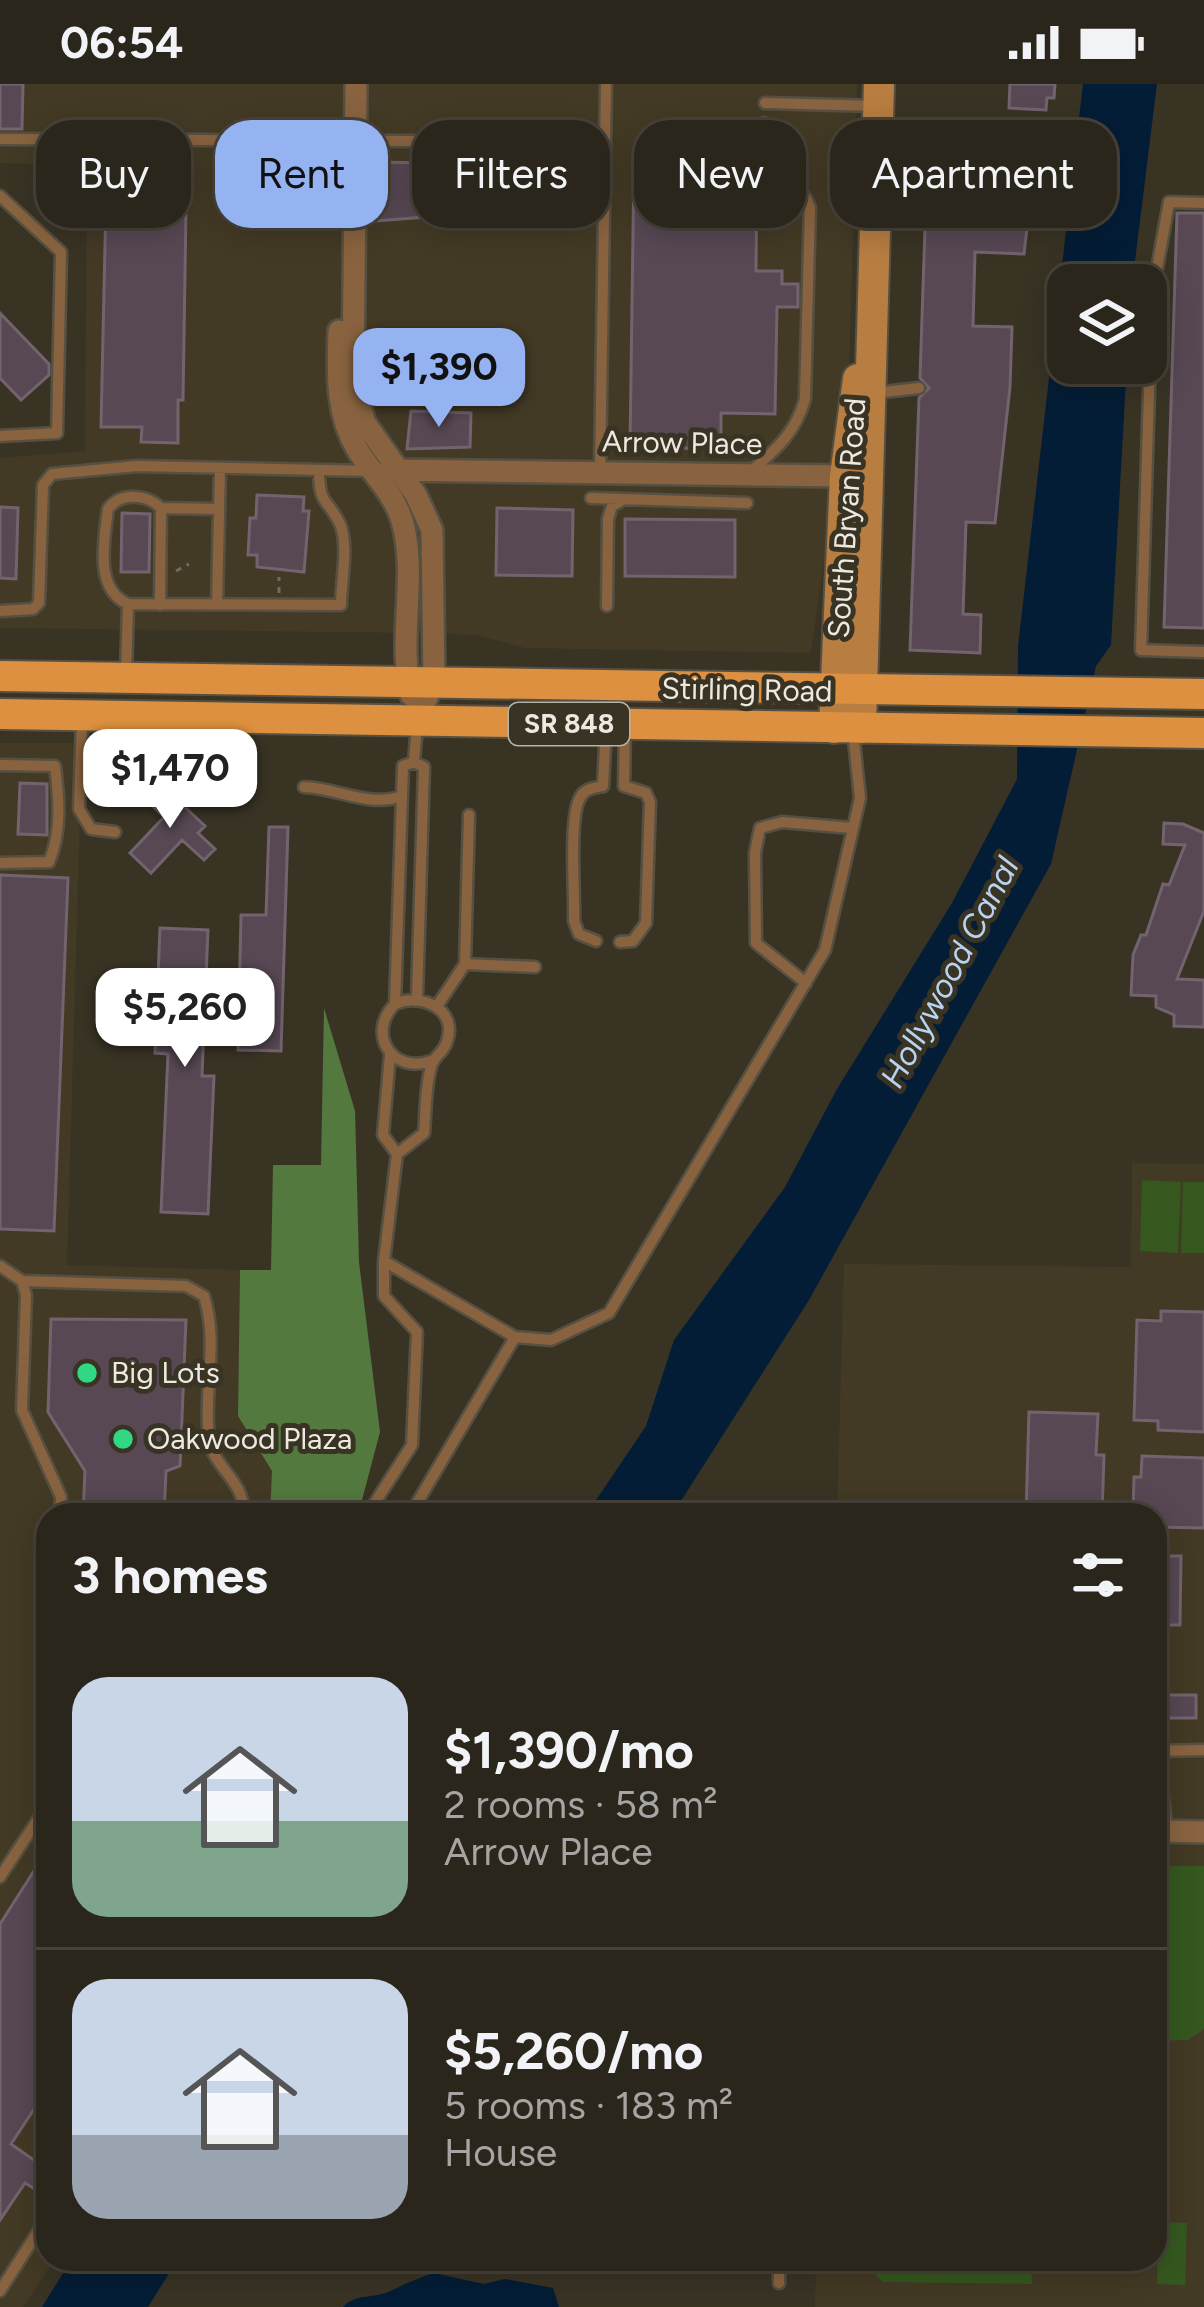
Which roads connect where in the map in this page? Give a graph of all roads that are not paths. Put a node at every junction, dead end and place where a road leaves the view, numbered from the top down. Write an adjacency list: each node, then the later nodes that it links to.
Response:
1 (342, 84): 6 (street)
2 (356, 84): 7 (street)
3 (606, 84): 8 (lane)
4 (879, 95): 5 (lane); 17 (street, South Bryan Road)
5 (765, 103)
6 (346, 120)
7 (351, 120)
8 (605, 120)
9 (0, 139): 10 (lane)
10 (215, 140)
11 (0, 196): 18 (lane)
12 (806, 197): 23 (lane)
13 (1204, 203): 35 (lane)
14 (350, 228): 21 (street)
15 (604, 228): 22 (lane)
16 (919, 388): 17 (lane)
17 (864, 399): 24 (street, South Bryan Road); 39 (street, South Bryan Road)
18 (0, 436)
19 (220, 468): 20 (lane); 29 (lane); 34 (lane)
20 (319, 470): 21 (lane); 31 (lane)
21 (385, 470): 22 (street, Arrow Place); 38 (street)
22 (600, 471): 23 (street, Arrow Place)
23 (748, 474): 24 (street, Arrow Place)
24 (845, 476): 39 (street, South Bryan Road)
25 (591, 499): 26 (lane)
26 (624, 500): 27 (lane); 33 (lane)
27 (748, 503)
28 (161, 508): 29 (lane); 30 (lane); 32 (lane)
29 (219, 509): 31 (lane)
30 (128, 604): 32 (lane); 37 (lane)
31 (217, 604): 32 (lane)
32 (160, 605)
33 (607, 606)
34 (0, 610)
35 (1204, 652)
36 (0, 676): 37 (main road, Stirling Road / SR 848)
37 (126, 678): 38 (main road, Stirling Road / SR 848)
38 (421, 682): 39 (main road, Stirling Road / SR 848); 43 (street)
39 (849, 688): 40 (main road, Stirling Road / SR 848); 45 (street, South Bryan Road)
40 (1204, 694)
41 (0, 714): 42 (main road, Stirling Road / SR 848)
42 (82, 716): 43 (main road, Stirling Road / SR 848); 55 (lane)
43 (417, 720): 44 (main road, Stirling Road / SR 848); 47 (lane)
44 (615, 724): 45 (main road, Stirling Road / SR 848); 49 (lane); 50 (lane)
45 (849, 728): 46 (main road, Stirling Road / SR 848); 54 (lane)
46 (1203, 732)
47 (414, 762): 52 (lane); 62 (lane)
48 (0, 765): 56 (lane)
49 (603, 786): 50 (lane); 57 (lane)
50 (624, 786): 58 (lane)
51 (304, 788): 52 (lane)
52 (402, 796): 63 (lane)
53 (470, 815): 59 (lane)
54 (852, 828): 61 (lane); 61 (lane)
55 (115, 832)
56 (0, 862)
57 (596, 941)
58 (620, 942)
59 (465, 964): 60 (lane); 64 (lane)
60 (536, 967)
61 (806, 983): 71 (lane)
62 (418, 998): 63 (lane); 64 (lane)
63 (395, 1004): 65 (lane)
64 (437, 1006): 66 (lane)
65 (390, 1054): 66 (lane); 67 (lane)
66 (431, 1061): 67 (lane)
67 (397, 1154): 68 (lane)
68 (383, 1262): 71 (lane); 74 (lane)
69 (0, 1266): 70 (lane)
70 (22, 1281): 72 (lane); 73 (lane)
71 (515, 1337): 75 (lane)
72 (61, 1503)
73 (244, 1503)
74 (375, 1503)
75 (417, 1503)
76 (1167, 1750): 77 (lane)
77 (1204, 1750)
78 (36, 1822): 81 (lane)
79 (1167, 1831): 80 (street)
80 (1204, 1832)
81 (0, 1877)
82 (36, 2235): 85 (lane)
83 (779, 2271): 84 (lane)
84 (779, 2283)
85 (0, 2291)

